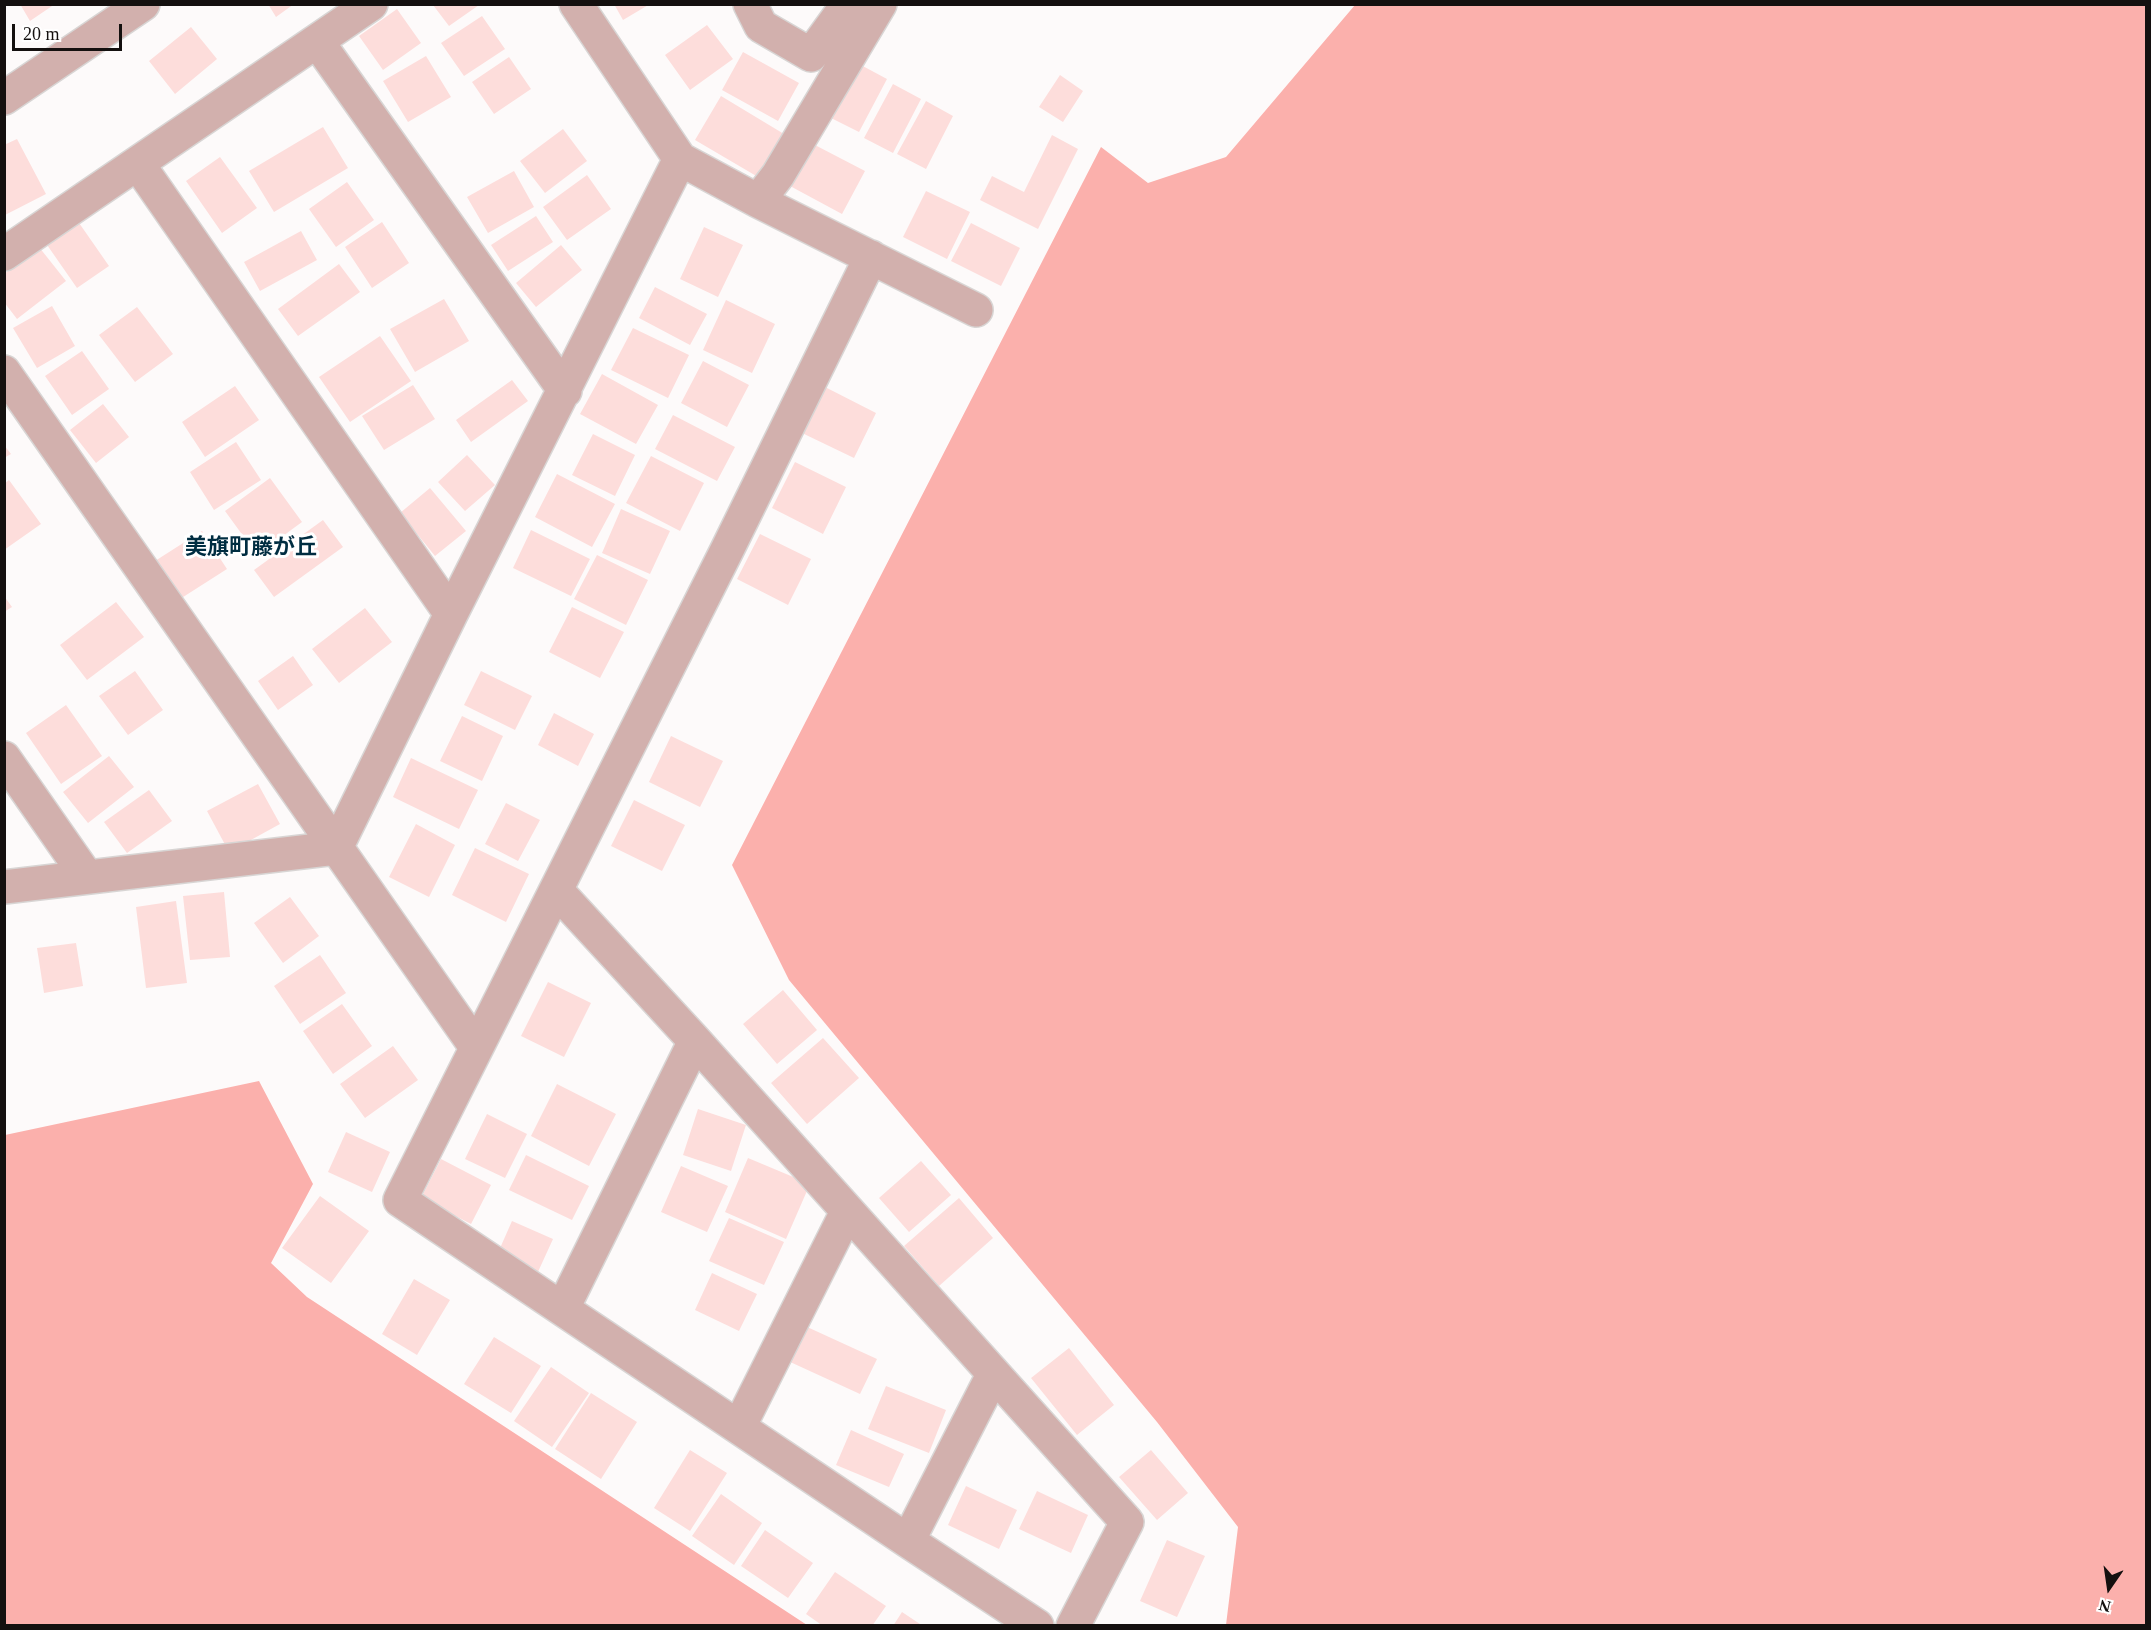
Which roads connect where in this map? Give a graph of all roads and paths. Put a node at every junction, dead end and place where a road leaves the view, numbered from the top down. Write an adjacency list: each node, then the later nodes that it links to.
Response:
1 (144, 4): 8 (street)
2 (370, 4): 7 (street)
3 (576, 4): 9 (street)
4 (750, 4): 5 (street)
5 (848, 4)
6 (880, 4): 11 (street)
7 (317, 41): 10 (street); 16 (street)
8 (4, 98)
9 (680, 159): 11 (street); 16 (street)
10 (138, 164): 12 (street); 17 (street)
11 (758, 201): 13 (street)
12 (4, 254)
13 (871, 257): 14 (street); 22 (street)
14 (976, 310)
15 (4, 372): 19 (street)
16 (565, 391): 17 (street)
17 (452, 614): 19 (street)
18 (4, 758): 20 (street)
19 (336, 848): 20 (street); 24 (street)
20 (87, 877): 21 (street)
21 (4, 887)
22 (556, 890): 23 (street); 24 (street)
23 (695, 1041): 25 (street); 26 (street)
24 (476, 1047): 26 (street)
25 (847, 1212): 27 (street); 28 (street)
26 (563, 1308): 28 (street)
27 (993, 1375): 29 (street); 31 (street)
28 (739, 1427): 29 (street)
29 (908, 1541): 30 (street)
30 (1037, 1626)
31 (1073, 1626)

